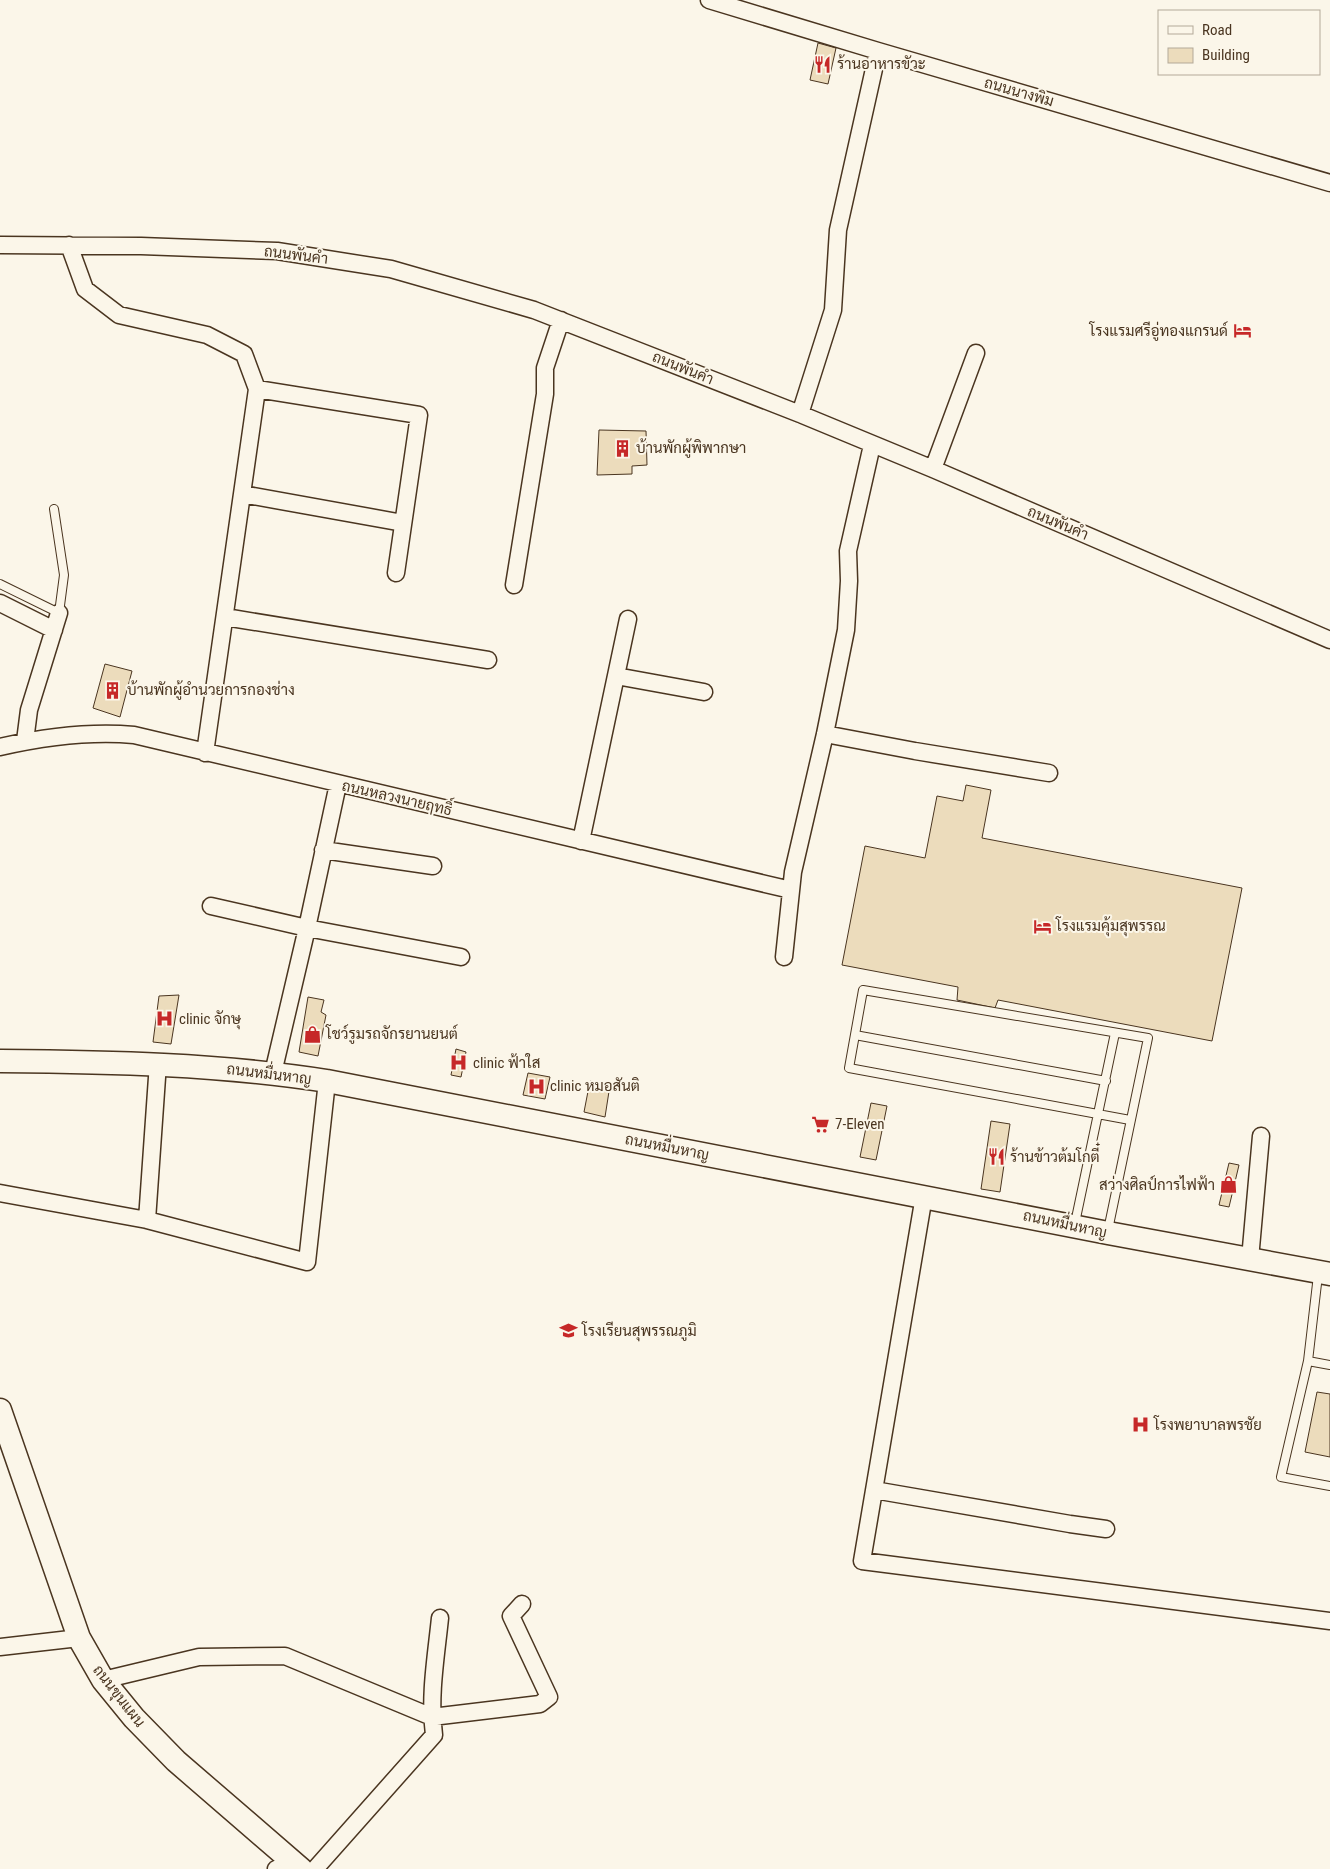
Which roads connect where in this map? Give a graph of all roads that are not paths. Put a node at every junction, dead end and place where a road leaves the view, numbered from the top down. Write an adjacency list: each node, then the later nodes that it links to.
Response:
1 (713, 1): 2 (street, ถนนนางพิม)
2 (878, 51): 3 (street, ถนนนางพิม); 9 (street)
3 (1330, 183)
4 (0, 244): 5 (street, ถนนพันคำ)
5 (69, 245): 6 (street, ถนนพันคำ); 8 (street)
6 (561, 320): 9 (street, ถนนพันคำ); 17 (street)
7 (976, 353): 11 (street)
8 (256, 389): 12 (street); 14 (street)
9 (800, 414): 10 (street, ถนนพันคำ)
10 (872, 445): 11 (street, ถนนพันคำ); 27 (street)
11 (933, 469): 23 (street, ถนนพันคำ)
12 (242, 494): 14 (street); 20 (street)
13 (54, 509): 19 (lane)
14 (403, 523): 15 (street)
15 (396, 573)
16 (0, 584): 19 (lane)
17 (514, 585)
18 (0, 603): 22 (street)
19 (59, 613): 22 (street)
20 (224, 617): 24 (street); 30 (street)
21 (628, 619): 25 (street)
22 (54, 630): 28 (street)
23 (1330, 640)
24 (488, 660)
25 (616, 676): 26 (street); 33 (street)
26 (704, 692)
27 (825, 734): 31 (street); 36 (street)
28 (24, 741): 29 (street, ถนนหลวงนายฤทธิ์); 30 (street, ถนนหลวงนายฤทธิ์)
29 (0, 747)
30 (205, 752): 32 (street, ถนนหลวงนายฤทธิ์)
31 (1049, 772)
32 (338, 784): 33 (street, ถนนหลวงนายฤทธิ์); 34 (street)
33 (581, 841): 36 (street, ถนนหลวงนายฤทธิ์)
34 (323, 850): 35 (street); 38 (street)
35 (433, 866)
36 (792, 890): 39 (street)
37 (211, 906): 38 (street)
38 (308, 928): 40 (street); 45 (street)
39 (784, 957)
40 (461, 958)
41 (1115, 1033): 42 (lane); 46 (lane); 49 (lane)
42 (855, 1035): 46 (lane); 48 (lane)
43 (0, 1061): 44 (main road, ถนนหมื่นหาญ)
44 (158, 1064): 45 (main road, ถนนหมื่นหาญ); 53 (street)
45 (273, 1073): 47 (main road, ถนนหมื่นหาญ)
46 (1106, 1080): 48 (lane)
47 (327, 1081): 52 (main road, ถนนหมื่นหาญ); 53 (street)
48 (1099, 1113): 49 (lane); 54 (lane)
49 (1130, 1120): 55 (lane)
50 (1261, 1136): 56 (street)
51 (0, 1193): 53 (street)
52 (924, 1196): 54 (main road, ถนนหมื่นหาญ); 62 (street)
53 (147, 1220)
54 (1074, 1225): 55 (main road, ถนนหมื่นหาญ)
55 (1108, 1233): 56 (main road, ถนนหมื่นหาญ)
56 (1250, 1258): 57 (main road, ถนนหมื่นหาญ)
57 (1324, 1272): 58 (lane)
58 (1308, 1361): 59 (lane); 61 (lane)
59 (1330, 1365)
60 (0, 1410): 67 (main road, ถนนขุนแผน)
61 (1330, 1486)
62 (874, 1490): 63 (street); 66 (street)
63 (1106, 1529)
64 (522, 1604): 70 (street)
65 (440, 1618): 70 (street)
66 (1330, 1621)
67 (79, 1638): 68 (street); 69 (main road, ถนนขุนแผน)
68 (0, 1647)
69 (103, 1680): 70 (street); 71 (main road, ถนนขุนแผน)
70 (432, 1717): 71 (street)
71 (297, 1868)

